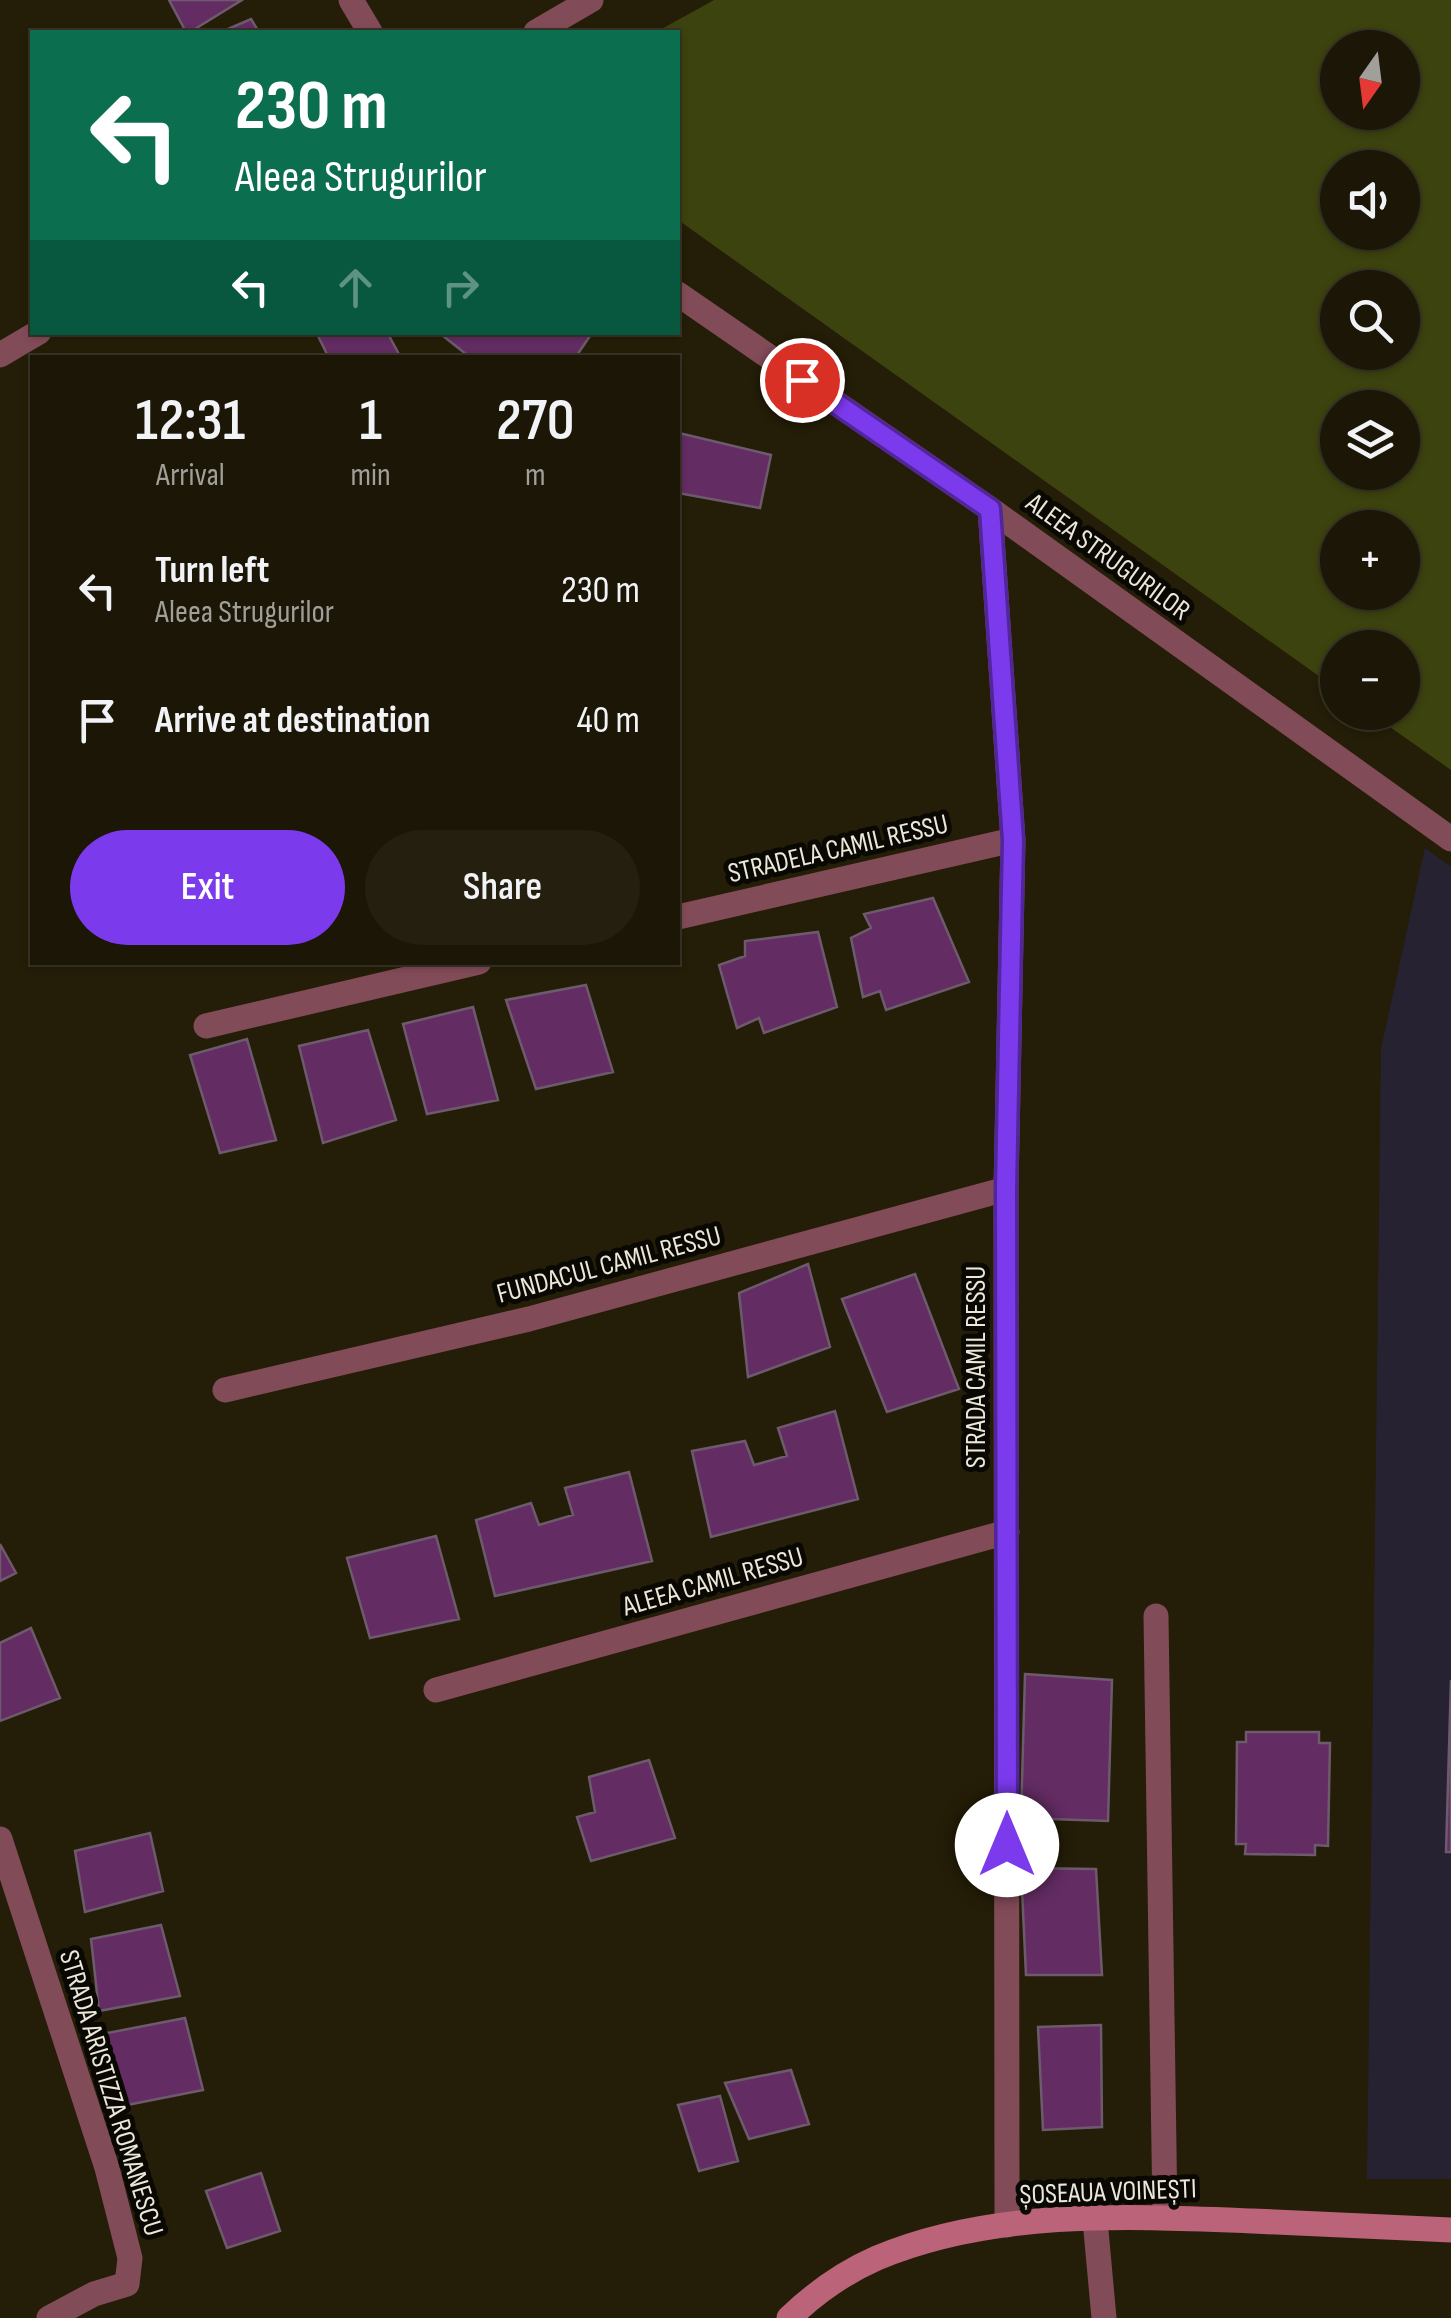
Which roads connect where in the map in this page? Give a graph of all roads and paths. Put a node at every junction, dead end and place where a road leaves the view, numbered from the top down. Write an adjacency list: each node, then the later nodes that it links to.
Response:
1 (351, 0): 3 (street)
2 (592, 0): 4 (street)
3 (369, 30)
4 (540, 30)
5 (680, 295): 8 (street, ALEEA STRUGURILOR)
6 (34, 335): 7 (street)
7 (0, 355)
8 (990, 509): 9 (street, ALEEA STRUGURILOR); 10 (street, STRADA CAMIL RESSU)
9 (1451, 838)
10 (1013, 840): 11 (street, STRADELA CAMIL RESSU); 14 (street, STRADA CAMIL RESSU)
11 (680, 917)
12 (466, 965): 13 (street)
13 (206, 1026)
14 (1006, 1189): 15 (street, FUNDACUL CAMIL RESSU); 16 (street, STRADA CAMIL RESSU)
15 (225, 1390)
16 (1007, 1532): 18 (street, ALEEA CAMIL RESSU); 22 (street, STRADA CAMIL RESSU)
17 (1156, 1616): 20 (street)
18 (436, 1690)
19 (0, 1839): 24 (street, STRADA ARISTIZZA ROMANESCU)
20 (1165, 2218): 21 (main road, ȘOSEAUA VOINEȘTI); 23 (main road, ȘOSEAUA VOINEȘTI)
21 (1095, 2220): 22 (main road, ȘOSEAUA VOINEȘTI); 26 (street)
22 (1008, 2225): 25 (main road, ȘOSEAUA VOINEȘTI)
23 (1451, 2230)
24 (50, 2318)
25 (790, 2318)
26 (1104, 2318)

